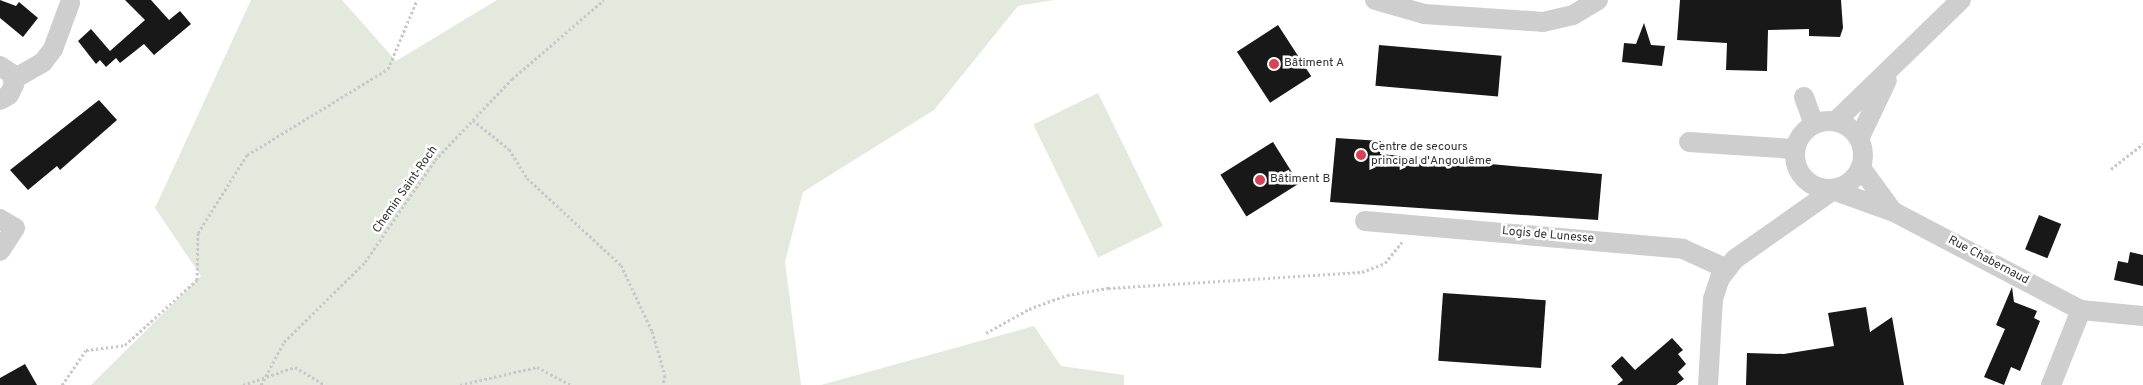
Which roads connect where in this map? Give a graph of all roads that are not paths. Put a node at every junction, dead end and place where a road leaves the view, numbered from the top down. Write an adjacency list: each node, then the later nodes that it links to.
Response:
1 (1375, 0): 2 (street)
2 (1598, 0)
3 (1961, 0): 5 (street)
4 (70, 1): 6 (street)
5 (1894, 67): 9 (street); 11 (street)
6 (7, 73): 8 (street)
7 (1804, 96): 10 (street)
8 (0, 100)
9 (1836, 121): 10 (street); 11 (street)
10 (1814, 124): 13 (street)
11 (1859, 139): 14 (street)
12 (1689, 142): 13 (street)
13 (1794, 149): 15 (street)
14 (1861, 168): 16 (street); 17 (street)
15 (1804, 180): 16 (street); 18 (street)
16 (1833, 190): 17 (street, Rue Chabernaud); 18 (street)
17 (1894, 212): 23 (street, Rue Chabernaud)
18 (1799, 215): 22 (street)
19 (0, 220): 21 (street)
20 (1365, 222): 22 (street, Logis de Lunesse)
21 (0, 251)
22 (1727, 269): 25 (street)
23 (2081, 310): 24 (street, Rue Chabernaud); 26 (street)
24 (2143, 316)
25 (1708, 385)
26 (2051, 385)

